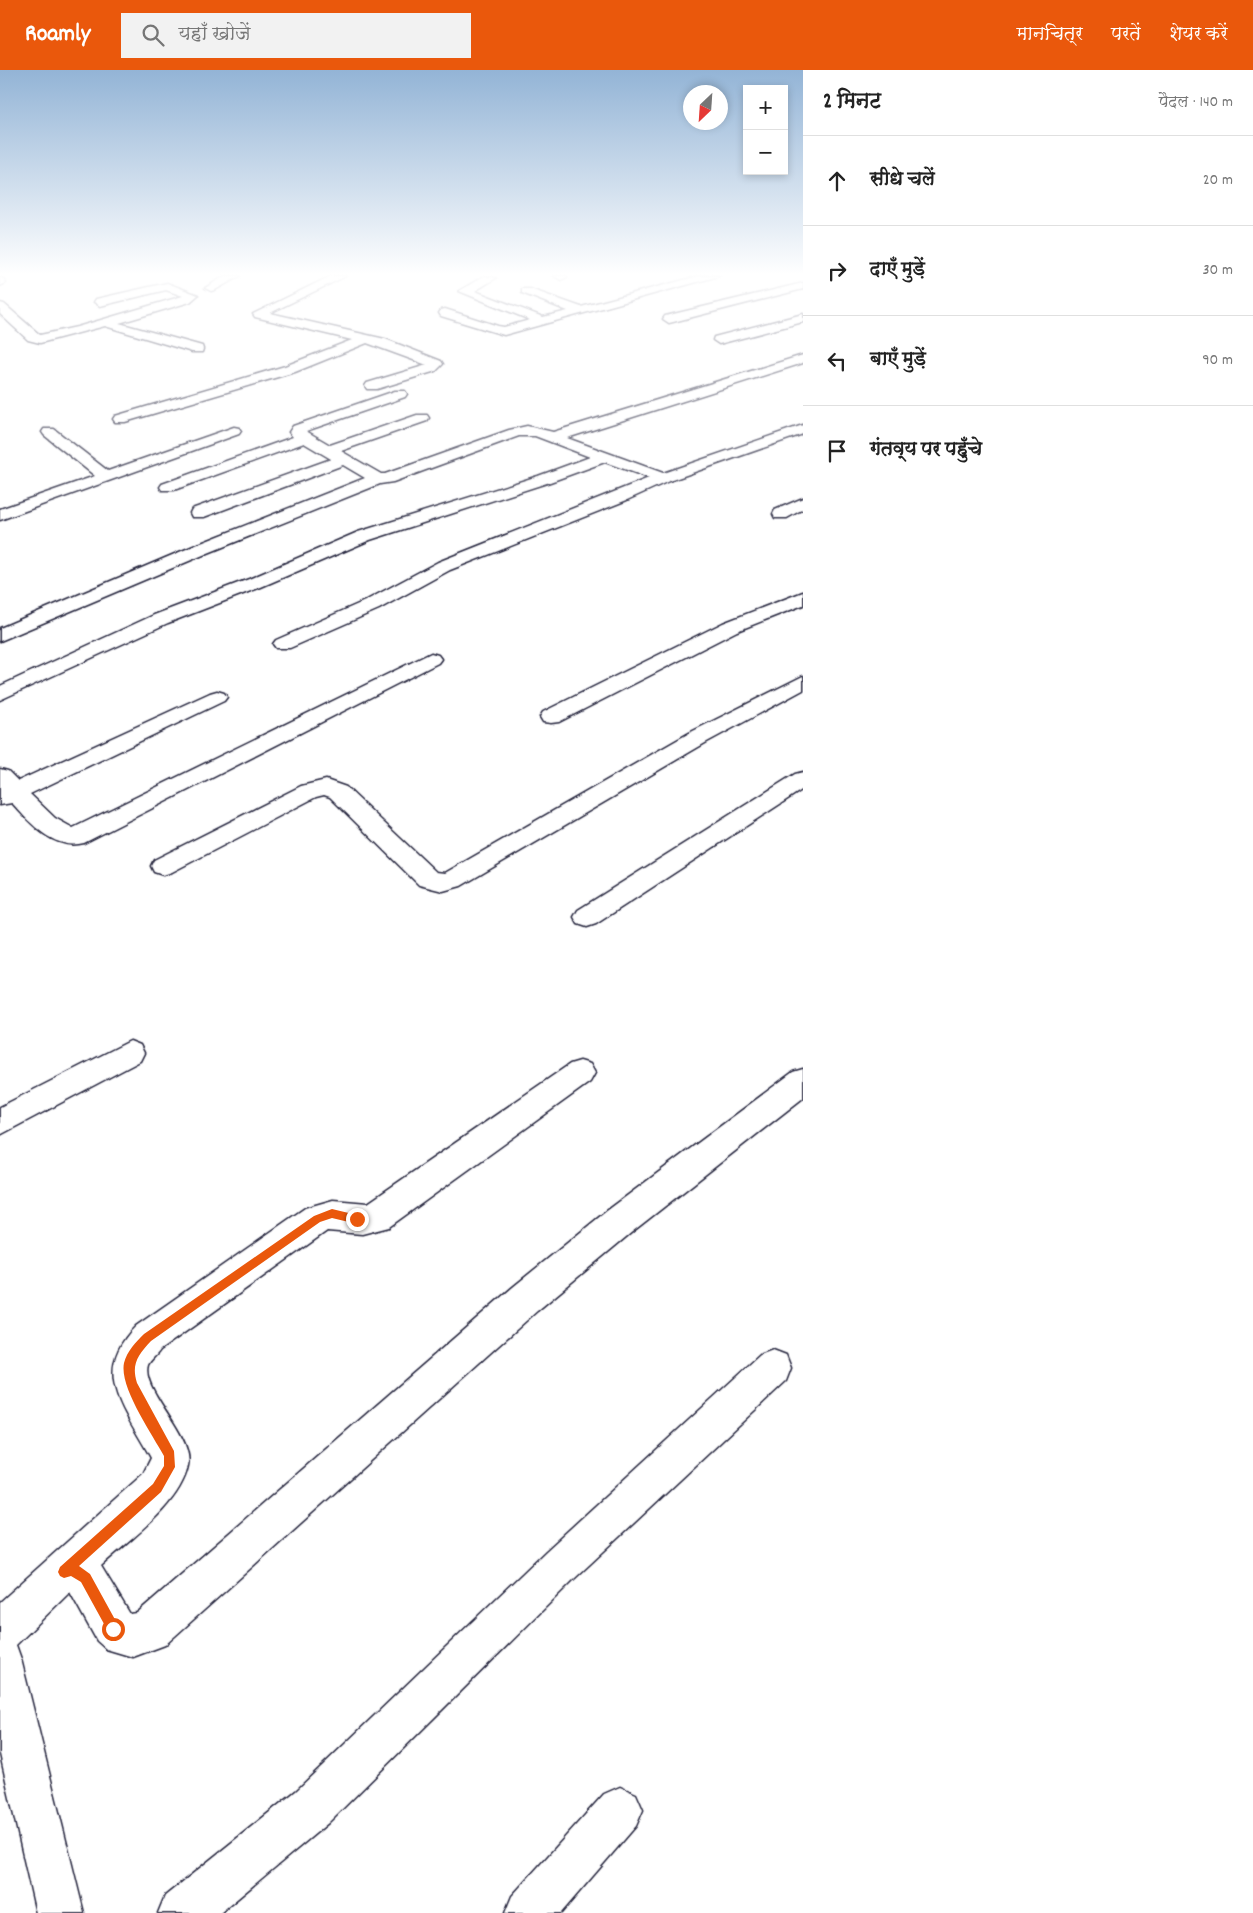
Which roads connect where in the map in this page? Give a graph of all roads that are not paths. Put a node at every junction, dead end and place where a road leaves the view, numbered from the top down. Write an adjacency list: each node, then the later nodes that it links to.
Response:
1 (308, 362): 7 (street)
2 (430, 362): 4 (street)
3 (793, 362): 12 (street)
4 (372, 386)
5 (400, 394): 11 (street)
6 (422, 418): 13 (street)
7 (120, 419)
8 (803, 429): 17 (street)
9 (234, 431): 16 (street)
10 (49, 432): 16 (street)
11 (304, 438): 13 (street); 19 (street)
12 (554, 438): 14 (street); 18 (street)
13 (327, 451): 15 (street)
14 (606, 456): 17 (street); 29 (street)
15 (342, 460): 18 (street); 21 (street)
16 (105, 476): 23 (street)
17 (663, 478): 26 (street)
18 (378, 479): 25 (street)
19 (168, 487)
20 (803, 503): 22 (street)
21 (198, 513)
22 (781, 514)
23 (0, 515)
24 (803, 598): 31 (street)
25 (0, 635)
26 (283, 644)
27 (430, 659): 34 (street)
28 (803, 682): 35 (street)
29 (0, 694)
30 (217, 697): 34 (street)
31 (551, 717)
32 (0, 776): 34 (street)
33 (803, 779): 36 (street)
34 (8, 795)
35 (164, 866)
36 (587, 917)
37 (130, 1053): 40 (street)
38 (580, 1073): 42 (street)
39 (803, 1081): 42 (street)
40 (0, 1122)
41 (773, 1368): 46 (street)
42 (64, 1572): 43 (street)
43 (0, 1631)
44 (0, 1659): 47 (street)
45 (620, 1810): 48 (street)
46 (193, 1909)
47 (60, 1913)
48 (529, 1913)

